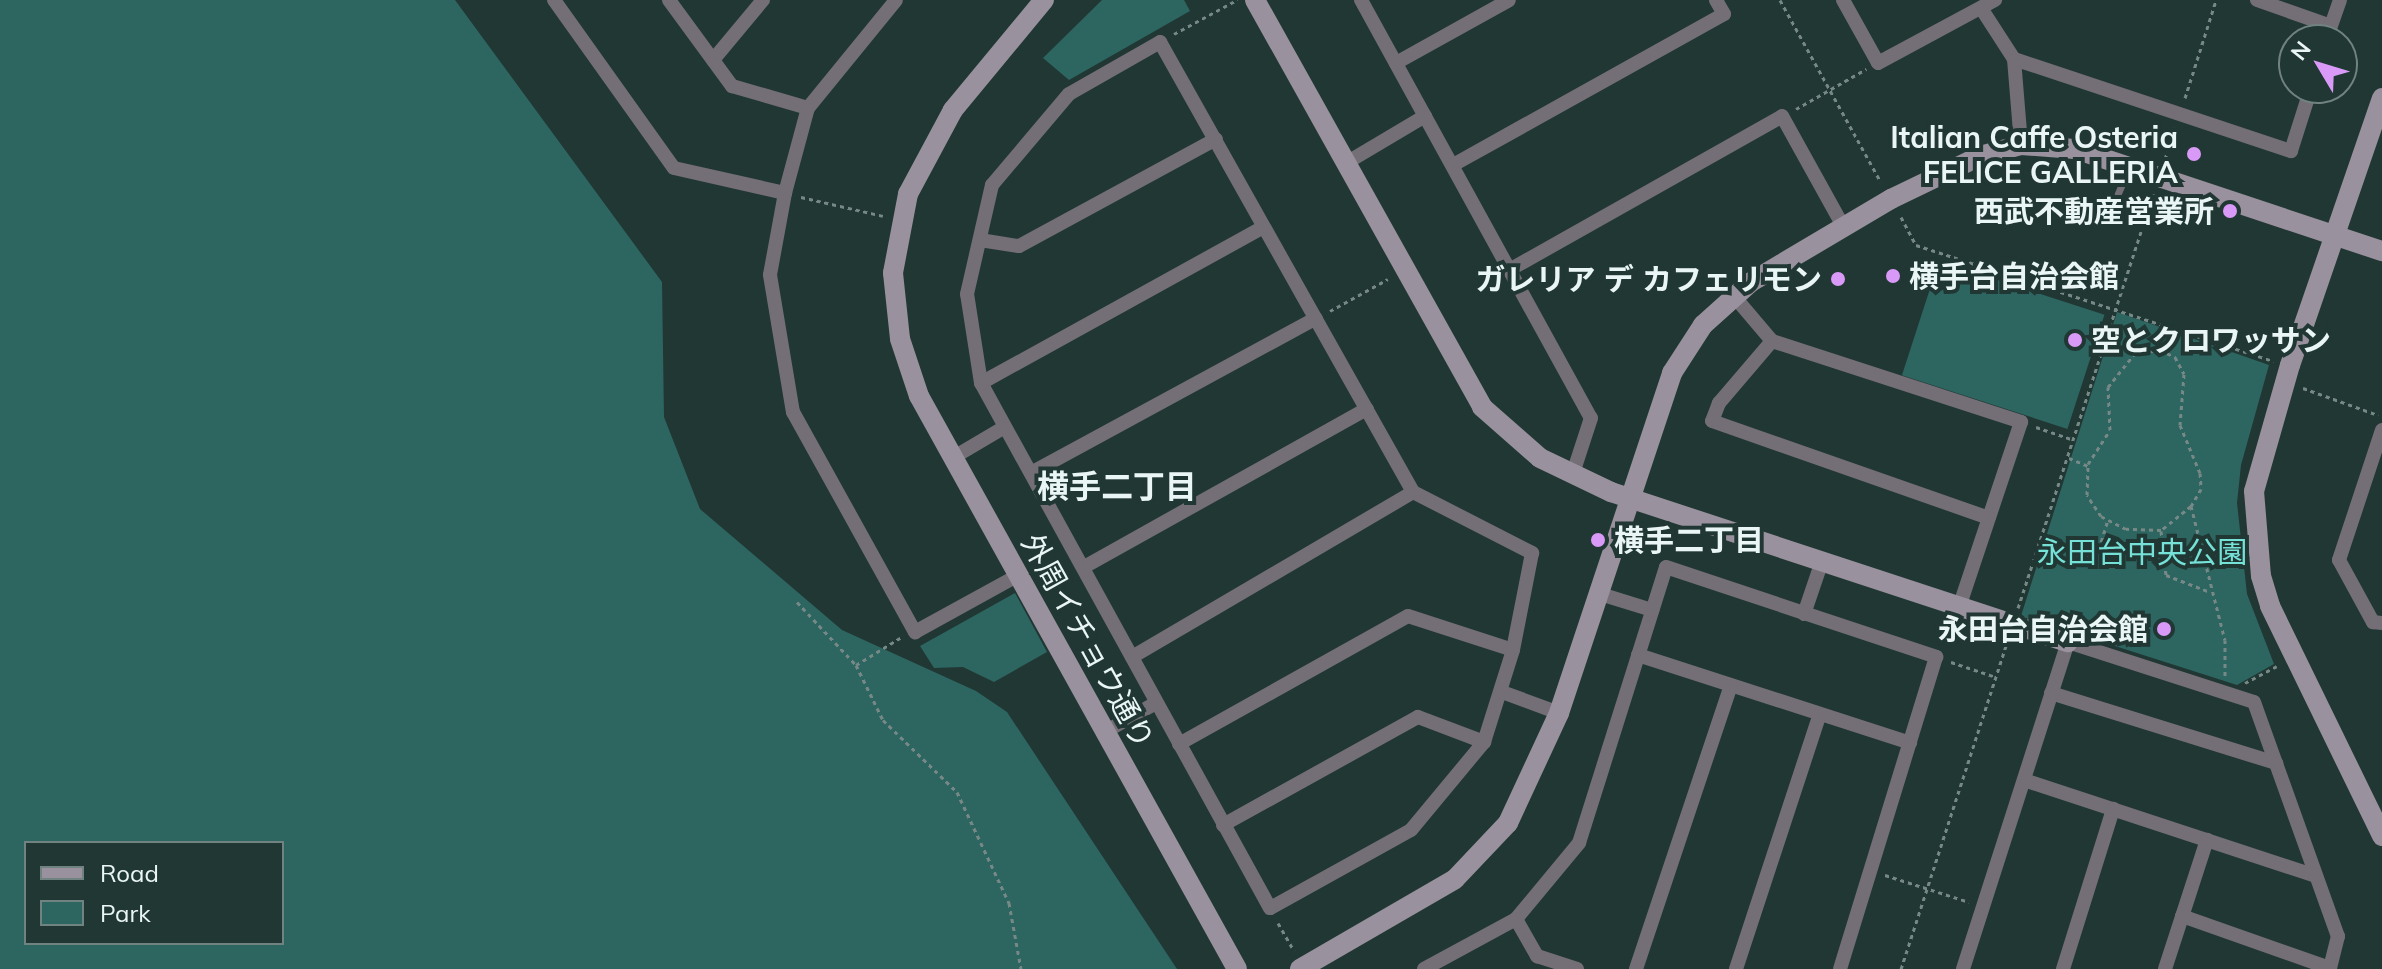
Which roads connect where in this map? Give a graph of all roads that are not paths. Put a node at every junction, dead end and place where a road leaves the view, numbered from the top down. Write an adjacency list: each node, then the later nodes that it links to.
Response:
1 (554, 0): 28 (street)
2 (669, 0): 17 (street)
3 (763, 0): 17 (street)
4 (896, 0): 21 (street)
5 (1044, 0): 43 (street, 外周イチョウ通り)
6 (1255, 0): 25 (street)
7 (1361, 0): 18 (street)
8 (1509, 0): 18 (street)
9 (1716, 0): 26 (street)
10 (1843, 0): 13 (street)
11 (2257, 0): 14 (street)
12 (2340, 0): 15 (street)
13 (1988, 4): 16 (street)
14 (2309, 24)
15 (2332, 24)
16 (2014, 59): 20 (street); 24 (street)
17 (713, 60): 21 (street)
18 (1396, 63): 22 (street)
19 (2382, 98): 32 (street)
20 (2306, 104)
21 (808, 108): 28 (street)
22 (1425, 116): 25 (street); 26 (street)
23 (1216, 139): 31 (street); 33 (street); 33 (street)
24 (2021, 145): 27 (street); 30 (street)
25 (1346, 163): 45 (street)
26 (1453, 165): 35 (street)
27 (2129, 167): 29 (lane); 32 (street)
28 (785, 193): 51 (street)
29 (2113, 205)
30 (1843, 226): 35 (street); 36 (street)
31 (1264, 227): 37 (street); 39 (street)
32 (2336, 236): 34 (street); 75 (street)
33 (980, 240): 39 (street)
34 (2382, 251)
35 (1511, 269): 45 (street)
36 (1733, 295): 38 (street); 47 (street)
37 (1316, 318): 40 (street); 44 (street)
38 (1772, 341): 48 (street); 48 (street)
39 (981, 383): 41 (street)
40 (1367, 409): 46 (street); 50 (street)
41 (1003, 428): 43 (street); 44 (street)
42 (2382, 430): 56 (street)
43 (954, 457): 51 (street, 外周イチョウ通り)
44 (1031, 473): 50 (street)
45 (1572, 476): 47 (street)
46 (1413, 492): 58 (street); 60 (street)
47 (1628, 497): 49 (street); 52 (street)
48 (1989, 518): 53 (street)
49 (1822, 561): 53 (street); 55 (street)
50 (1084, 567): 60 (street)
51 (1017, 576): 67 (street, 外周イチョウ通り)
52 (1597, 593): 54 (street); 65 (street)
53 (1959, 607): 57 (street)
54 (1652, 610): 55 (street); 59 (street)
55 (1804, 614): 69 (street)
56 (2382, 623)
57 (2068, 642): 63 (street); 71 (street)
58 (1513, 650): 62 (street); 70 (street)
59 (1638, 655): 61 (street); 79 (street)
60 (1132, 657): 64 (street)
61 (1731, 685): 66 (street); 85 (street)
62 (1502, 692): 65 (street); 68 (street)
63 (2051, 693): 71 (street); 72 (street)
64 (1156, 703): 67 (street); 70 (street)
65 (1559, 713): 80 (street)
66 (1820, 714): 69 (street); 86 (street)
67 (1103, 733): 82 (street, 外周イチョウ通り)
68 (1484, 742): 74 (street); 74 (street)
69 (1910, 743): 87 (street)
70 (1179, 744): 74 (street)
71 (2276, 763): 77 (street)
72 (2024, 780): 73 (street); 88 (street)
73 (2113, 809): 76 (street); 89 (street)
74 (1223, 825)
75 (2382, 836)
76 (2207, 840): 77 (street); 78 (street)
77 (2316, 876): 81 (street)
78 (2182, 916): 81 (street); 90 (street)
79 (1516, 919): 83 (street); 84 (street)
80 (1298, 962)
81 (2330, 968)
82 (1237, 969)
83 (1425, 969)
84 (1577, 969)
85 (1636, 969)
86 (1736, 969)
87 (1840, 969)
88 (1963, 969)
89 (2063, 969)
90 (2165, 969)

